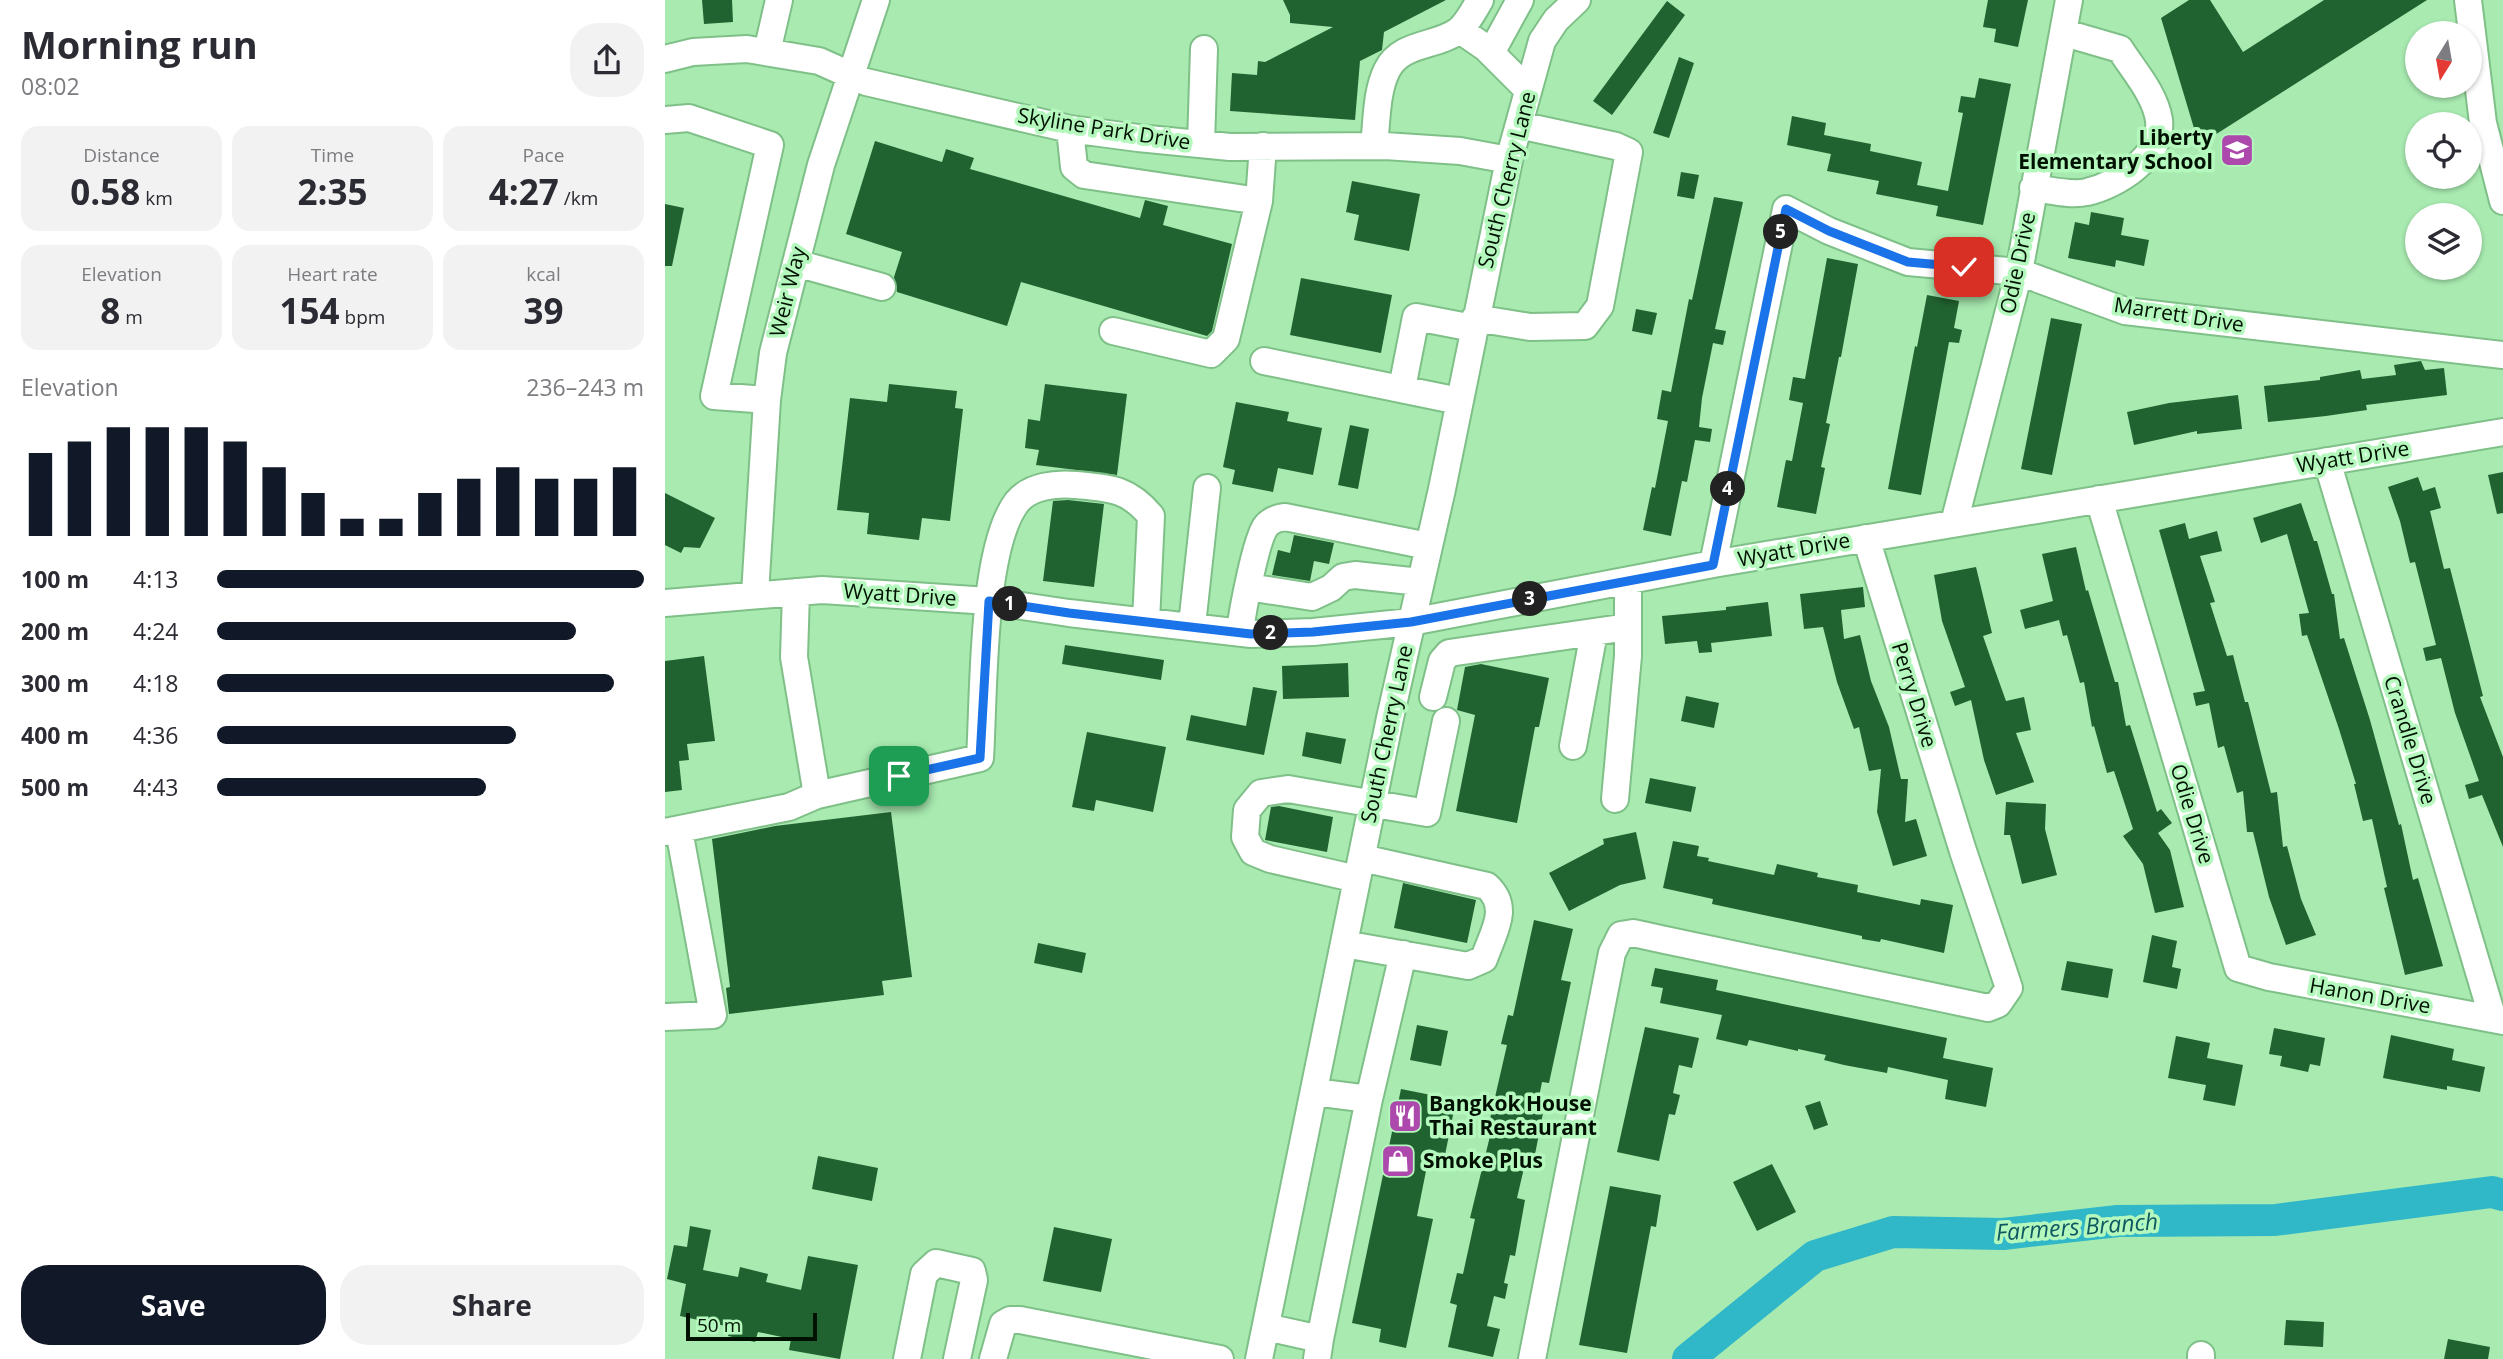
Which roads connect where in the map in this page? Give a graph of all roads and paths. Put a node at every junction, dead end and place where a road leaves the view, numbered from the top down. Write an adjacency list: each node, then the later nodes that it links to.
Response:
1 (779, 0): 11 (street)
2 (876, 0): 14 (street, Weir Way)
3 (1480, 0): 8 (street)
4 (1520, 0): 12 (street)
5 (1577, 0): 15 (street, South Cherry Lane)
6 (2069, 0): 9 (street, Odie Drive)
7 (2468, 0): 24 (street)
8 (1460, 30): 12 (street); 20 (street)
9 (2064, 33): 23 (street, Odie Drive); 23 (street)
10 (1205, 48): 19 (street)
11 (767, 52): 13 (street, Skyline Park Drive); 14 (street, Skyline Park Drive)
12 (1492, 53): 15 (street)
13 (665, 59)
14 (850, 75): 18 (street, Skyline Park Drive); 26 (street, Weir Way)
15 (1528, 90): 17 (street, South Cherry Lane)
16 (665, 120): 34 (street)
17 (1518, 125): 22 (street, South Cherry Lane); 29 (street)
18 (1070, 129): 19 (street, Skyline Park Drive); 25 (street)
19 (1201, 144): 21 (street, Skyline Park Drive)
20 (1374, 145): 21 (street, Skyline Park Drive); 22 (street, Skyline Park Drive)
21 (1263, 146): 25 (street)
22 (1509, 160): 29 (street, South Cherry Lane)
23 (2033, 188): 27 (street, Odie Drive)
24 (2502, 193)
25 (1259, 201): 30 (street)
26 (796, 264): 28 (street); 34 (street, Weir Way)
27 (2019, 272): 31 (street, Marrett Drive); 40 (street, Odie Drive); 43 (street, Marrett Drive)
28 (882, 288)
29 (1474, 323): 33 (street); 35 (street, South Cherry Lane)
30 (1113, 331)
31 (2503, 355)
32 (1264, 361): 33 (street)
33 (1402, 388): 35 (street)
34 (767, 400): 48 (street, Weir Way)
35 (1459, 401): 42 (street, South Cherry Lane)
36 (2503, 432): 37 (street, Wyatt Drive)
37 (2327, 461): 39 (street, Wyatt Drive); 69 (street, Crandle Drive)
38 (1207, 488): 53 (street)
39 (2099, 499): 40 (street, Wyatt Drive); 67 (street, Odie Drive)
40 (1954, 523): 41 (street, Wyatt Drive)
41 (1866, 538): 43 (street, Wyatt Drive); 79 (street, Perry Drive)
42 (1429, 546): 45 (street, South Cherry Lane); 46 (street)
43 (1713, 565): 44 (street, Wyatt Drive)
44 (1628, 580): 52 (street, Wyatt Drive); 54 (street)
45 (1420, 582): 46 (street); 52 (street, South Cherry Lane)
46 (1248, 587): 55 (street)
47 (796, 592): 48 (street, Wyatt Drive); 49 (street, Wyatt Drive); 60 (street)
48 (755, 594): 50 (street, Wyatt Drive)
49 (989, 601): 51 (street, Wyatt Drive); 51 (street); 60 (street)
50 (665, 603)
51 (1146, 621): 53 (street, Wyatt Drive)
52 (1411, 622): 55 (street, Wyatt Drive); 57 (street, South Cherry Lane)
53 (1192, 625): 55 (street, Wyatt Drive)
54 (1628, 627): 56 (street); 61 (street)
55 (1240, 632)
56 (1594, 632): 57 (street); 59 (street)
57 (1400, 670): 62 (street, South Cherry Lane)
58 (1446, 720): 62 (street)
59 (1573, 746)
60 (817, 795): 63 (street)
61 (1615, 799)
62 (1373, 803): 64 (street, South Cherry Lane); 64 (street)
63 (672, 831): 68 (street)
64 (1359, 868): 65 (street, South Cherry Lane); 66 (street)
65 (1344, 944): 66 (street); 70 (street, South Cherry Lane)
66 (1403, 954): 71 (street)
67 (2238, 968): 69 (street, Hanon Drive)
68 (665, 1017)
69 (2498, 1020)
70 (1314, 1092): 71 (street); 72 (street, South Cherry Lane)
71 (1369, 1099): 73 (street)
72 (1266, 1327): 73 (street); 78 (street, South Cherry Lane)
73 (1318, 1349)
74 (907, 1359): 75 (street)
75 (957, 1359)
76 (993, 1359): 77 (street)
77 (1220, 1359)
78 (1259, 1359)
79 (1532, 1359)

